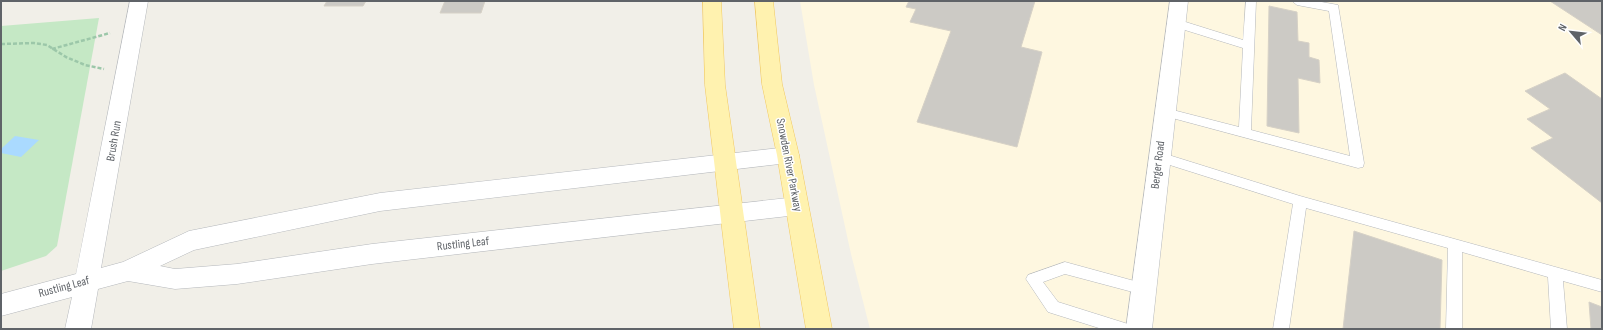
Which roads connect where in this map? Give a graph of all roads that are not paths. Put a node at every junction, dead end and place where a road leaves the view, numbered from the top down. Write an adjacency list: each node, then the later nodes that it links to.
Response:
1 (139, 1): 20 (street, Brush Run)
2 (712, 1): 13 (main road)
3 (764, 1): 11 (main road, Snowden River Parkway)
4 (1179, 1): 7 (street, Berger Road)
5 (1251, 1): 8 (lane)
6 (1297, 1): 10 (lane)
7 (1176, 23): 8 (lane); 9 (street, Berger Road)
8 (1249, 46): 10 (lane)
9 (1165, 112): 10 (lane); 12 (street, Berger Road)
10 (1245, 133)
11 (788, 155): 13 (street, Rustling Leaf); 15 (main road, Snowden River Parkway)
12 (1159, 157): 14 (lane); 22 (street, Berger Road)
13 (726, 163): 16 (main road); 18 (street, Rustling Leaf)
14 (1300, 201): 17 (lane); 29 (lane)
15 (798, 206): 16 (street, Rustling Leaf); 26 (main road, Snowden River Parkway)
16 (732, 213): 18 (street, Rustling Leaf); 25 (main road)
17 (1455, 245): 19 (lane); 30 (lane)
18 (128, 271): 20 (street, Rustling Leaf)
19 (1554, 273): 21 (lane); 31 (lane)
20 (88, 280): 23 (street, Rustling Leaf); 24 (street, Brush Run)
21 (1602, 286)
22 (1144, 289): 27 (lane); 28 (street, Berger Road)
23 (1, 305)
24 (78, 329)
25 (747, 329)
26 (819, 329)
27 (1123, 329)
28 (1139, 329)
29 (1281, 329)
30 (1454, 329)
31 (1559, 329)

